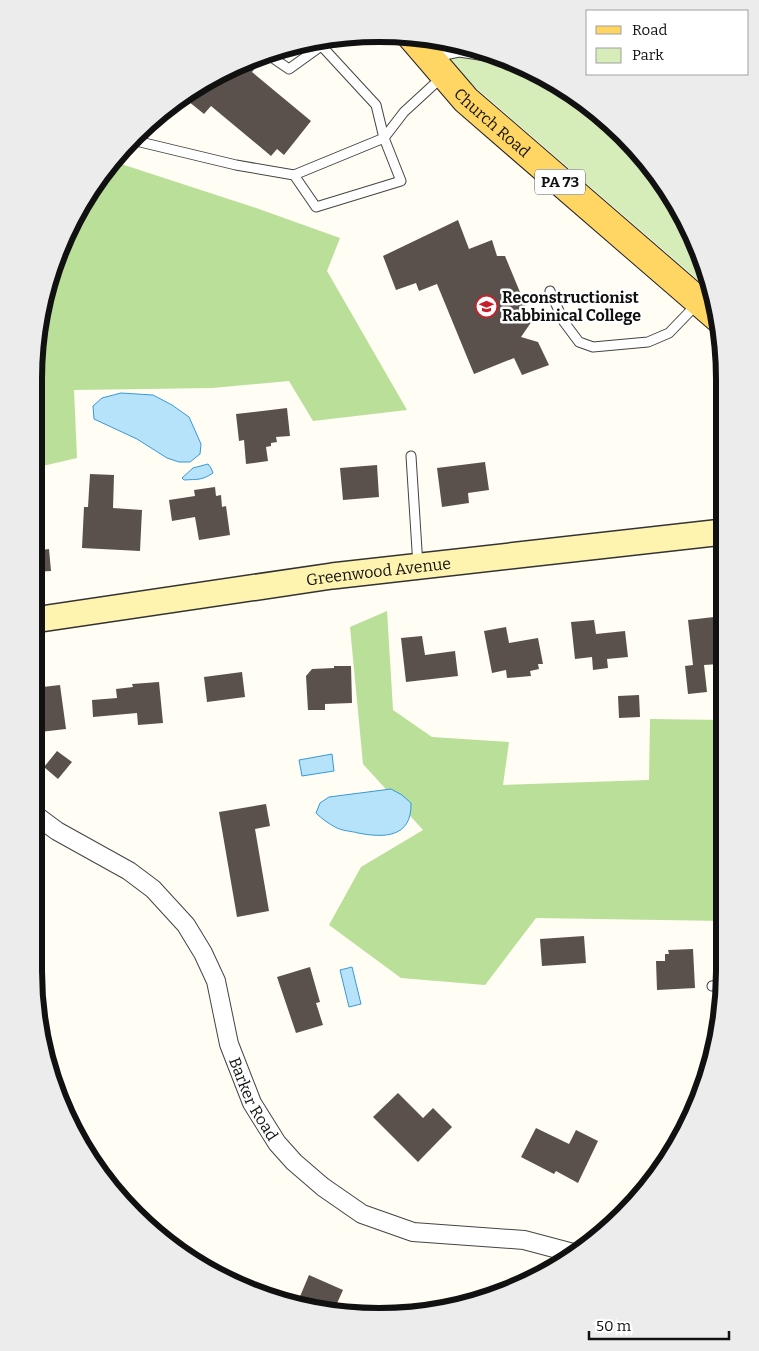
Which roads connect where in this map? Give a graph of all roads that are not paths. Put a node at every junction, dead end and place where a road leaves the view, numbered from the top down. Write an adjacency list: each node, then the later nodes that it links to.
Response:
1 (418, 45): 6 (main road, Church Road / PA 73)
2 (323, 47): 7 (lane)
3 (311, 50): 5 (lane)
4 (459, 52): 6 (lane)
5 (274, 59)
6 (436, 66): 7 (lane); 11 (main road, Church Road / PA 73)
7 (384, 138): 9 (lane); 9 (lane)
8 (140, 142): 9 (lane)
9 (294, 175)
10 (550, 291): 11 (lane)
11 (709, 310)
12 (412, 456): 14 (lane)
13 (716, 533): 14 (main road, Greenwood Avenue)
14 (418, 566): 15 (main road, Greenwood Avenue)
15 (42, 619)
16 (42, 820): 19 (street, Barker Road)
17 (716, 985): 18 (lane)
18 (712, 986)
19 (568, 1252)

